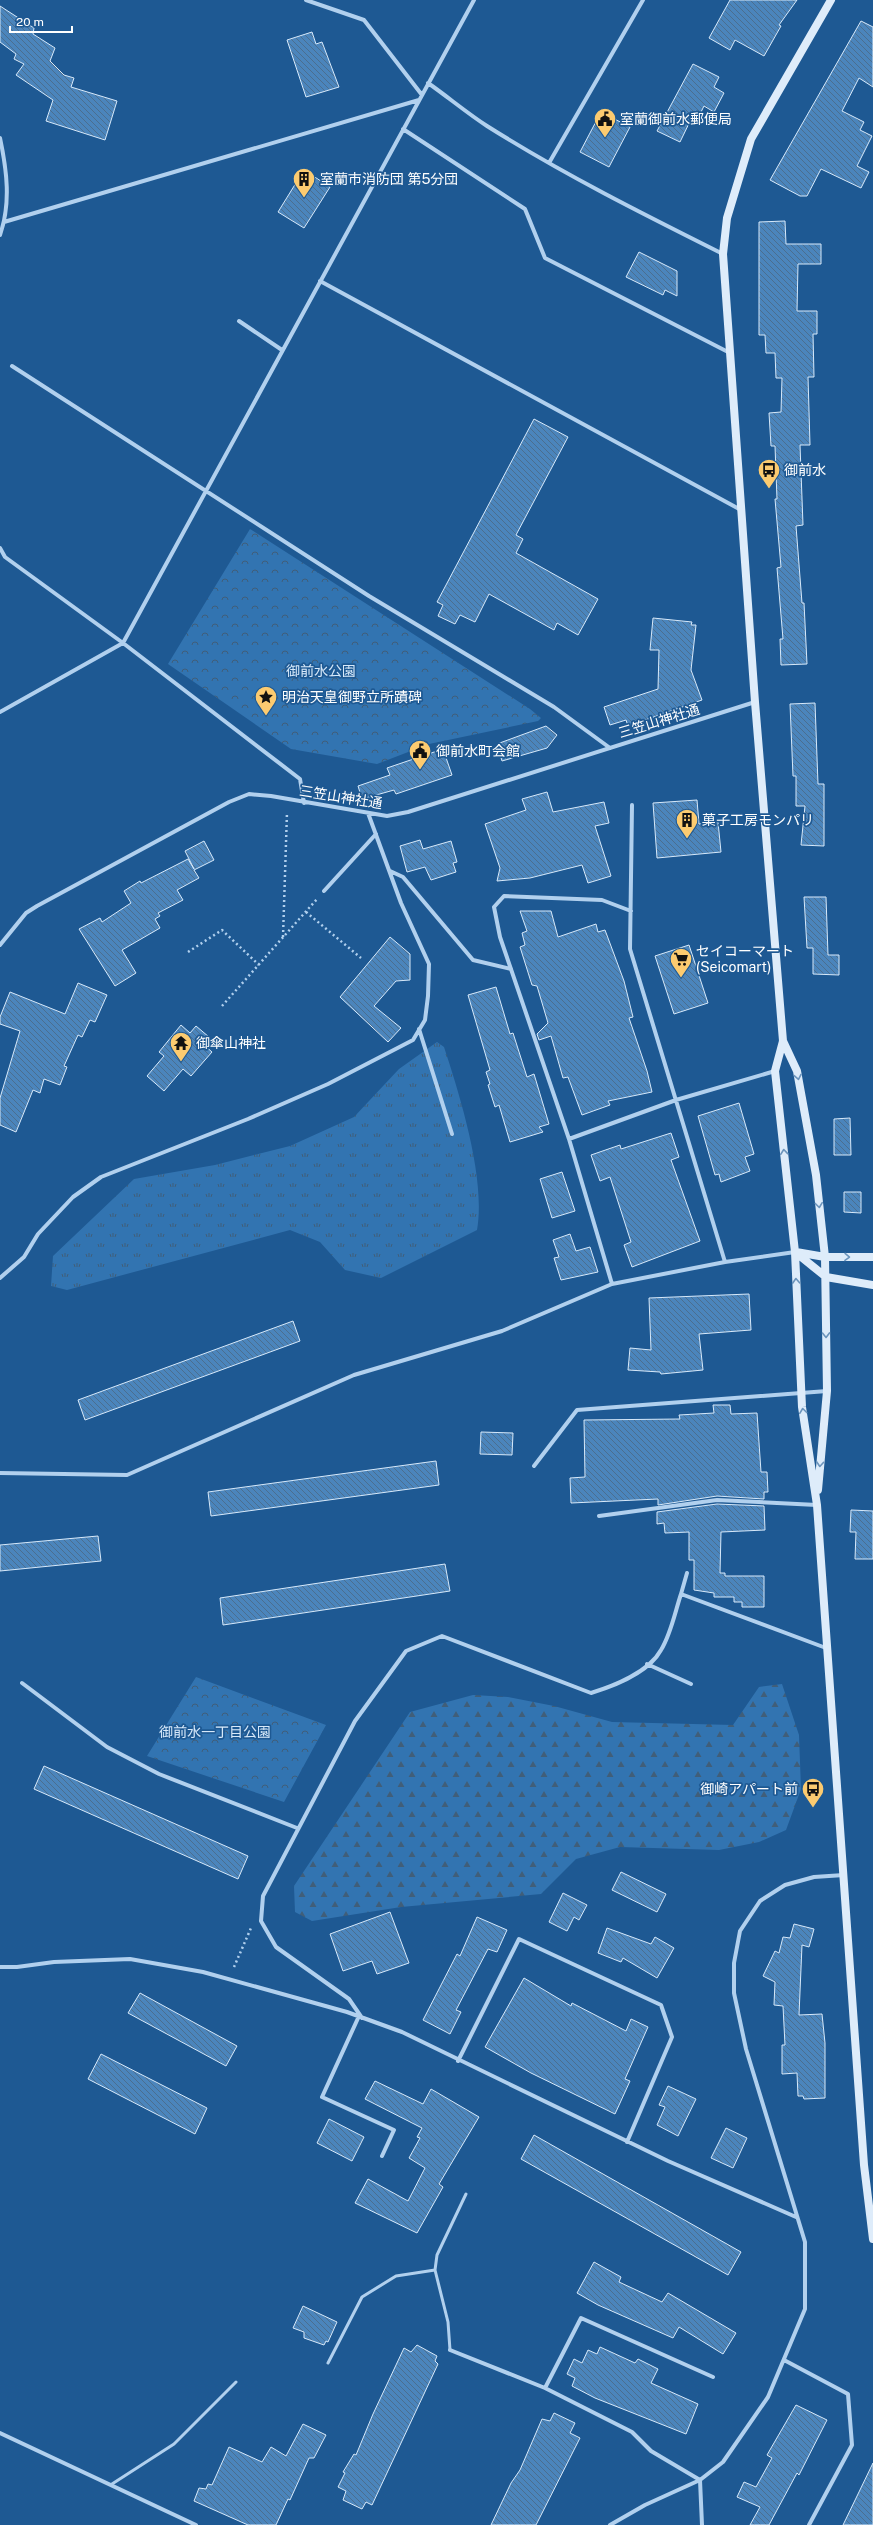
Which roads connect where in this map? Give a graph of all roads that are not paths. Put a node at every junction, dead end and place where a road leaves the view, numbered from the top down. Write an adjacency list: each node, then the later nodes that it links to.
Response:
1 (308, 0): 6 (street)
2 (474, 0): 5 (street)
3 (643, 0): 10 (street)
4 (831, 0): 13 (street)
5 (428, 83): 6 (street); 10 (street)
6 (422, 95): 7 (street)
7 (419, 100): 8 (street); 11 (street)
8 (403, 129): 14 (street); 17 (street)
9 (0, 138): 11 (street)
10 (549, 163): 13 (street)
11 (4, 222): 12 (street)
12 (0, 235)
13 (723, 254): 17 (street)
14 (320, 281): 16 (street); 20 (street)
15 (239, 322): 16 (street)
16 (282, 350): 19 (street)
17 (730, 353): 20 (street)
18 (12, 366): 19 (street)
19 (206, 490): 22 (street); 25 (street)
20 (741, 510): 23 (street)
21 (0, 548): 22 (street)
22 (123, 643): 24 (street); 26 (street)
23 (755, 702): 25 (street, 三笠山神社通); 36 (street)
24 (0, 712)
25 (610, 748): 28 (street, 三笠山神社通)
26 (304, 803): 28 (street, 三笠山神社通); 33 (street, 三笠山神社通)
27 (632, 805): 32 (street)
28 (368, 813): 29 (street)
29 (376, 834): 30 (street); 31 (street)
30 (390, 871): 34 (street); 35 (street)
31 (324, 891)
32 (631, 911): 34 (street); 38 (street)
33 (0, 944)
34 (511, 969): 40 (street)
35 (419, 1029): 39 (street); 46 (street)
36 (783, 1041): 37 (street); 42 (street, one-way to 42)
37 (775, 1071): 38 (street); 41 (street, one-way to 37)
38 (676, 1100): 40 (street); 44 (street)
39 (452, 1134)
40 (569, 1139): 47 (street)
41 (795, 1252): 42 (street); 44 (street); 45 (street); 50 (street, one-way to 41)
42 (826, 1257): 43 (street, one-way to 43); 45 (street)
43 (873, 1257)
44 (725, 1262): 47 (street)
45 (826, 1277): 48 (street); 49 (street, one-way to 49)
46 (0, 1278)
47 (612, 1284): 52 (street)
48 (873, 1285)
49 (827, 1392): 50 (street); 53 (street, one-way to 53)
50 (801, 1394): 51 (street); 53 (street, one-way to 50)
51 (534, 1466)
52 (0, 1473)
53 (817, 1505): 54 (street); 57 (street)
54 (598, 1516)
55 (687, 1573): 56 (street)
56 (681, 1594): 57 (street); 58 (street)
57 (826, 1648): 62 (street)
58 (647, 1664): 60 (street); 61 (street)
59 (22, 1683): 61 (street)
60 (691, 1684)
61 (297, 1828): 64 (street)
62 (844, 1875): 69 (street); 70 (street)
63 (0, 1967): 64 (street)
64 (360, 2017): 65 (street); 67 (street)
65 (458, 2061): 66 (street); 66 (street)
66 (627, 2142): 69 (street)
67 (382, 2156)
68 (466, 2194): 71 (lane)
69 (796, 2217): 73 (street)
70 (873, 2239)
71 (435, 2270): 72 (lane); 74 (lane)
72 (450, 2350): 77 (street)
73 (784, 2360): 79 (street); 84 (street)
74 (328, 2363)
75 (713, 2377): 77 (street)
76 (236, 2382): 80 (lane)
77 (545, 2388): 79 (street)
78 (0, 2433): 80 (street)
79 (700, 2480): 82 (street); 83 (street)
80 (112, 2484): 81 (street)
81 (196, 2525)
82 (610, 2525)
83 (702, 2525)
84 (809, 2525)

